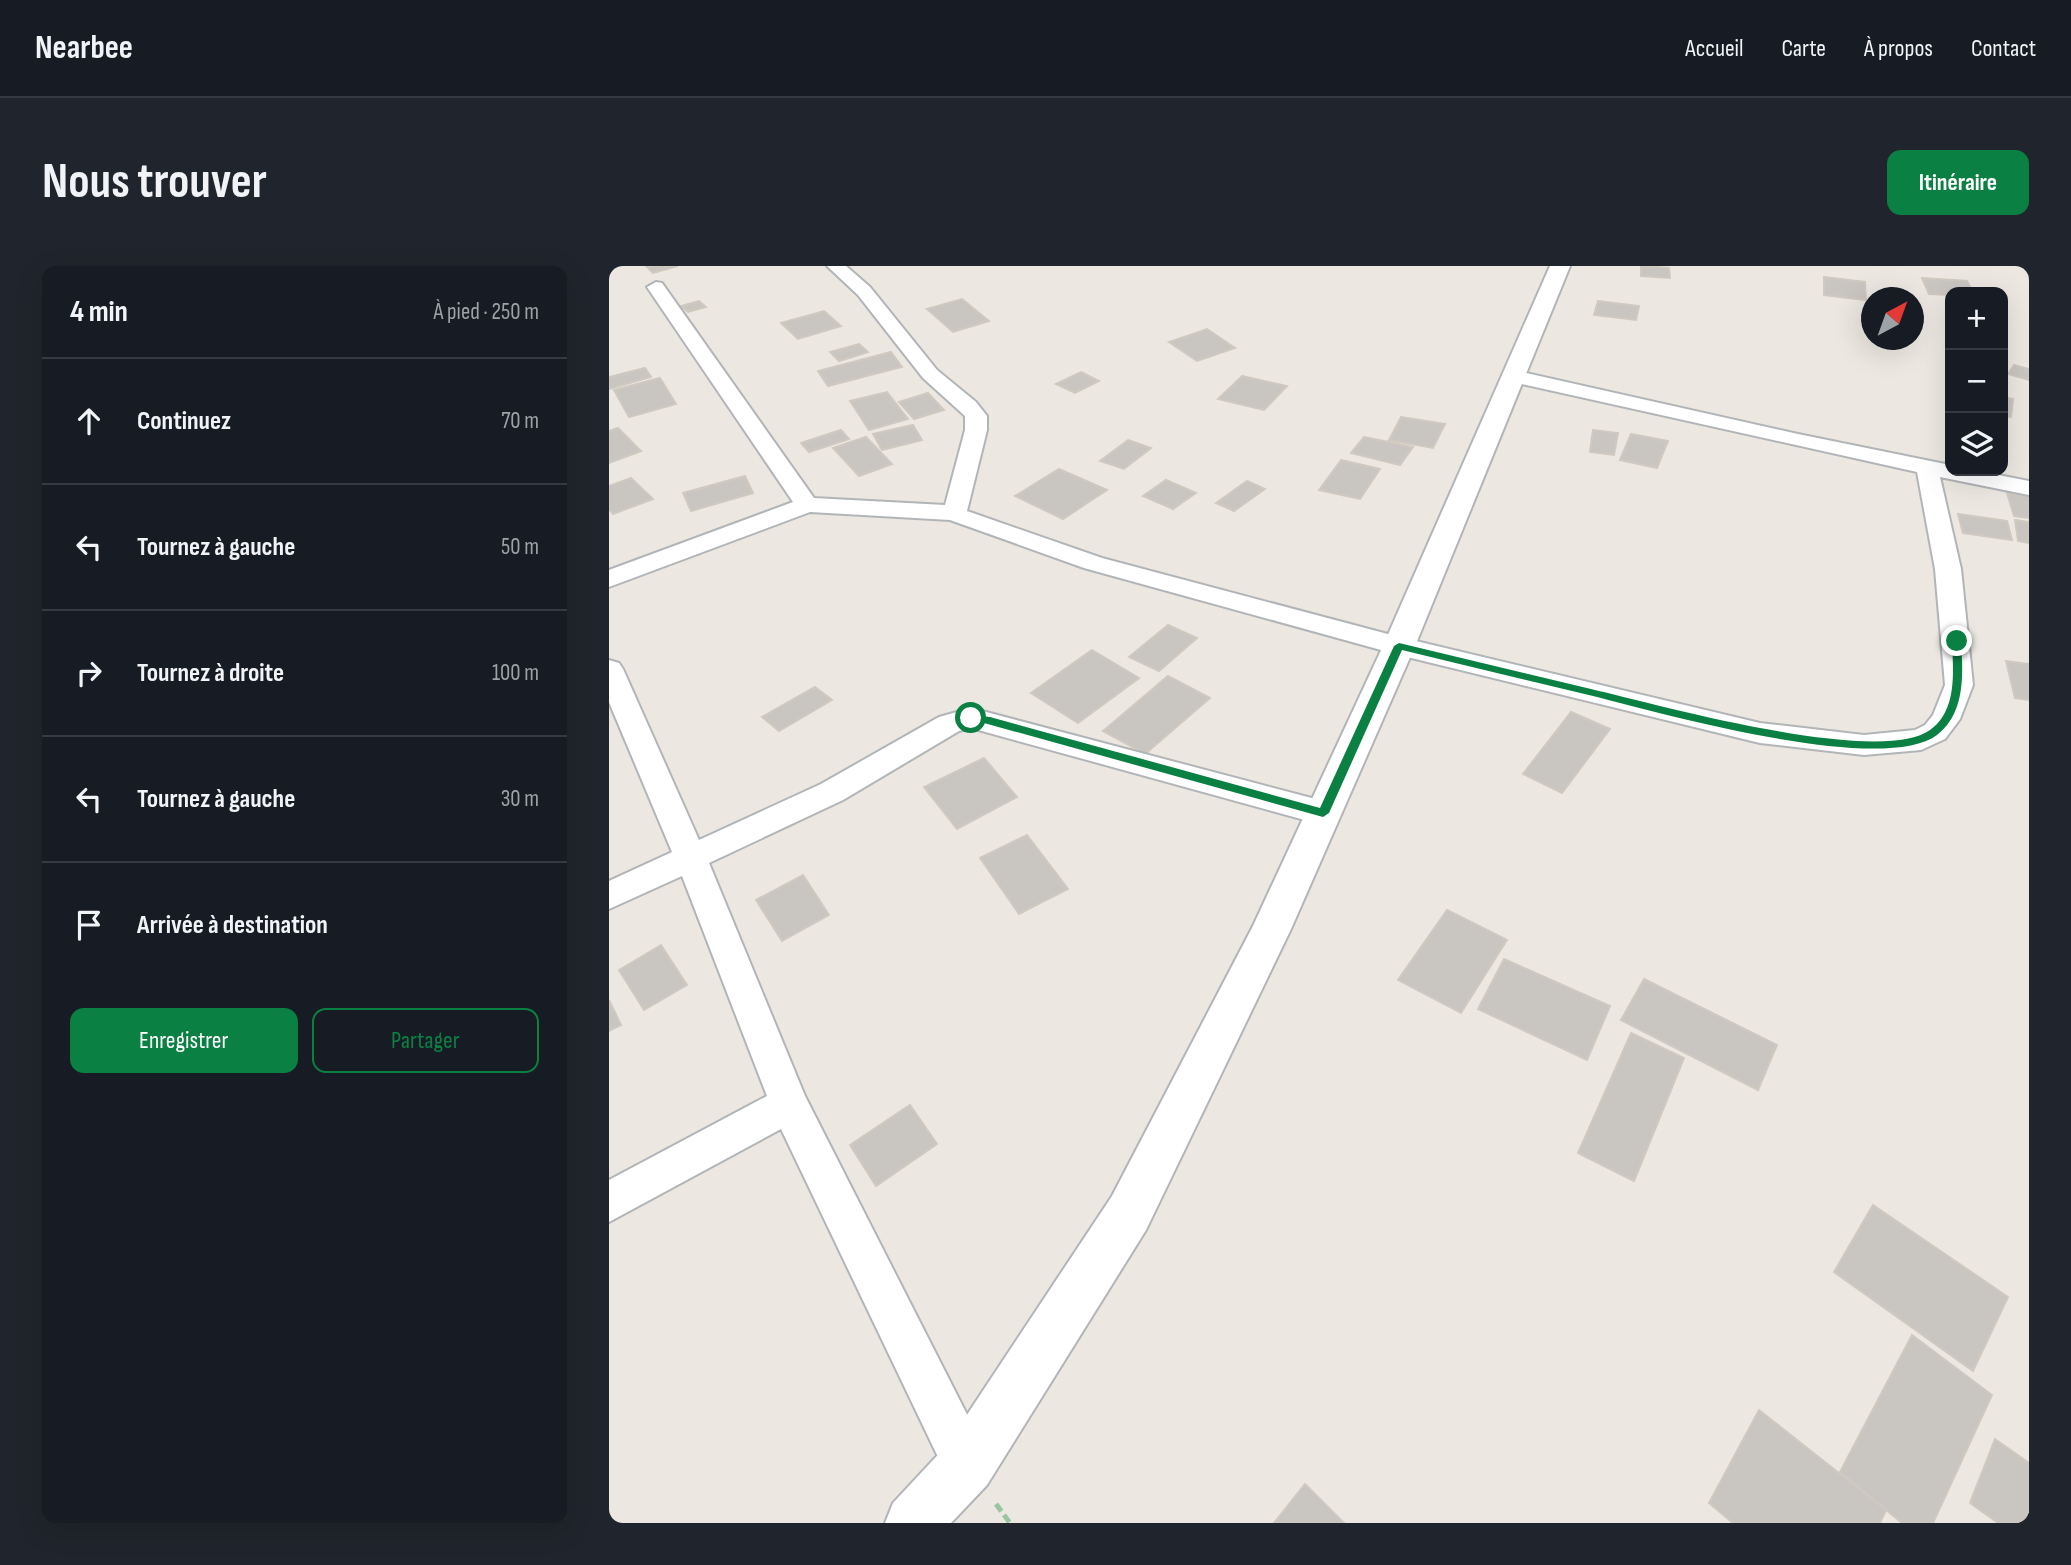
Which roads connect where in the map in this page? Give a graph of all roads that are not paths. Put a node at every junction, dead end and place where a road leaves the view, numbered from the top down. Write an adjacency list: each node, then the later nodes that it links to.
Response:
1 (836, 266): 8 (street)
2 (1560, 266): 4 (street)
3 (656, 287): 7 (street)
4 (1513, 376): 5 (street); 10 (street)
5 (1927, 467): 6 (street); 10 (street)
6 (2029, 488)
7 (807, 505): 8 (street); 9 (street)
8 (954, 514): 10 (street)
9 (609, 579)
10 (1399, 646): 12 (street)
11 (609, 669): 13 (street)
12 (1323, 813): 13 (street); 17 (street)
13 (691, 859): 14 (street); 15 (street)
14 (609, 895)
15 (789, 1104): 16 (street); 17 (street)
16 (609, 1202)
17 (967, 1465): 18 (street)
18 (913, 1523)

